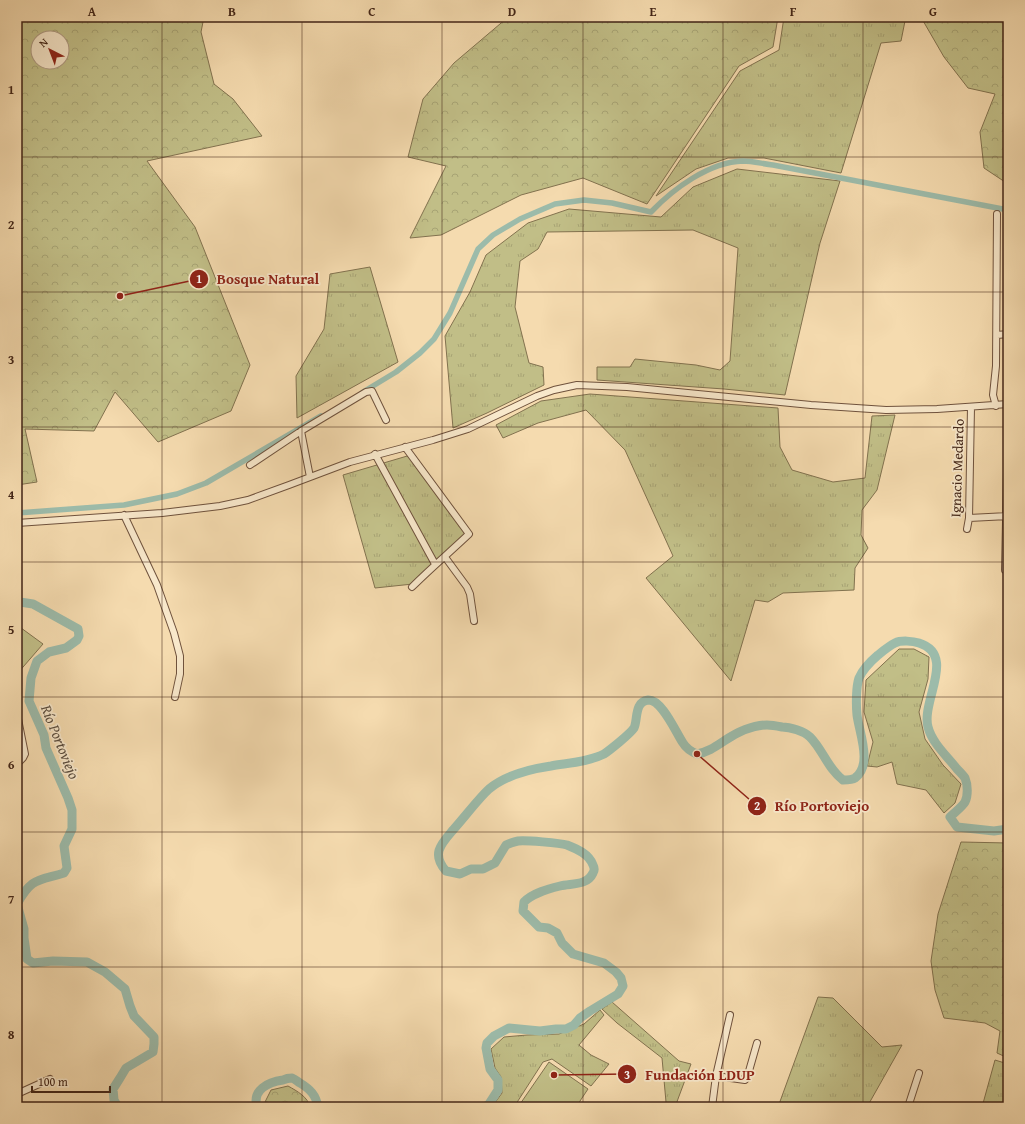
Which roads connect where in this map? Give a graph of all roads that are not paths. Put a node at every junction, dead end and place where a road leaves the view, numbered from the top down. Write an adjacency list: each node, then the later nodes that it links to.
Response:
1 (997, 214): 3 (street)
2 (1008, 334): 3 (street)
3 (996, 335): 5 (street)
4 (1008, 404): 5 (street)
5 (996, 406): 6 (street)
6 (971, 407): 10 (street); 16 (street, Ignacio Medardo)
7 (386, 420): 9 (street)
8 (1008, 424): 15 (street)
9 (301, 431): 12 (street); 13 (street)
10 (405, 447): 11 (street); 19 (street)
11 (375, 454): 13 (street); 20 (street)
12 (250, 465)
13 (310, 477): 14 (street)
14 (124, 515): 17 (street); 24 (street)
15 (1007, 516): 16 (street); 21 (street)
16 (969, 518): 18 (street, Ignacio Medardo)
17 (17, 523)
18 (967, 529)
19 (445, 557): 20 (street); 23 (street)
20 (435, 564): 22 (street)
21 (1005, 570)
22 (412, 588)
23 (474, 621)
24 (175, 697)
25 (18, 719): 26 (street)
26 (17, 764)
27 (730, 1014): 30 (street)
28 (757, 1043): 30 (street)
29 (919, 1073): 34 (street)
30 (716, 1076): 33 (street)
31 (50, 1079): 32 (street)
32 (17, 1094)
33 (712, 1107)
34 (908, 1107)

